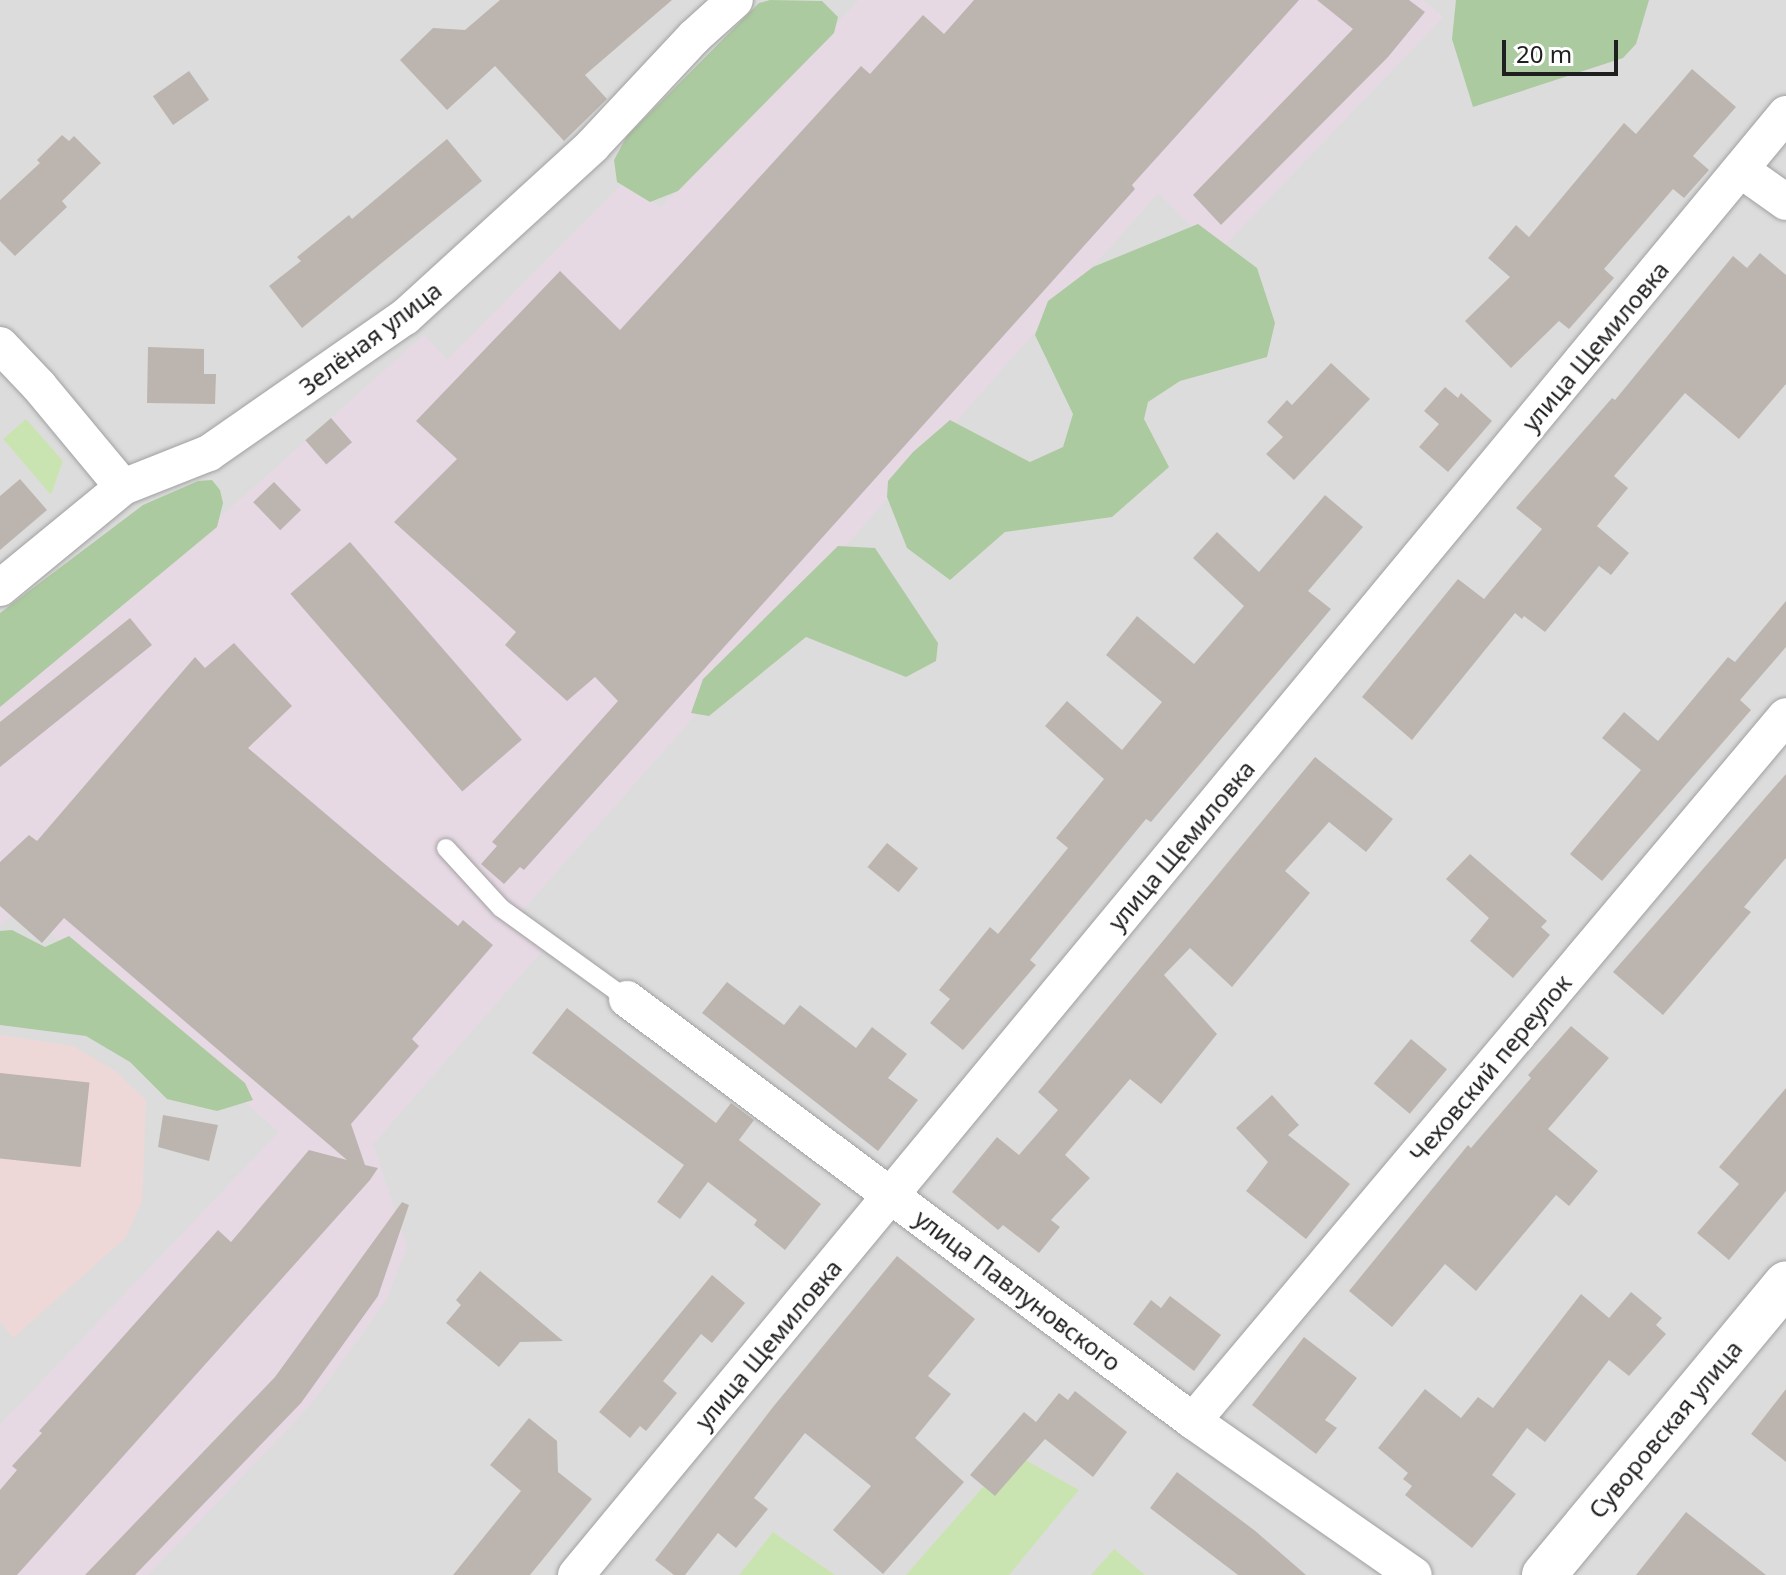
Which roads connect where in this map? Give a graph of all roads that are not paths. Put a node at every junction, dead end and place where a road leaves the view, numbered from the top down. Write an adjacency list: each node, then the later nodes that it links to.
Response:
1 (735, 0): 6 (street, Зелёная улица)
2 (1786, 114): 3 (street, улица Щемиловка)
3 (1741, 170): 4 (street); 11 (street, улица Щемиловка)
4 (1786, 202)
5 (0, 345): 6 (street)
6 (123, 487): 7 (street, Зелёная улица)
7 (0, 588)
8 (1786, 716): 13 (street, Чеховский переулок)
9 (446, 848): 10 (lane)
10 (627, 999): 11 (street, улица Павлуновского)
11 (891, 1195): 13 (street, улица Павлуновского); 14 (street, улица Щемиловка)
12 (1786, 1283): 16 (street, Суворовская улица)
13 (1193, 1421): 15 (street, улица Павлуновского)
14 (576, 1575)
15 (1414, 1575)
16 (1544, 1575)

